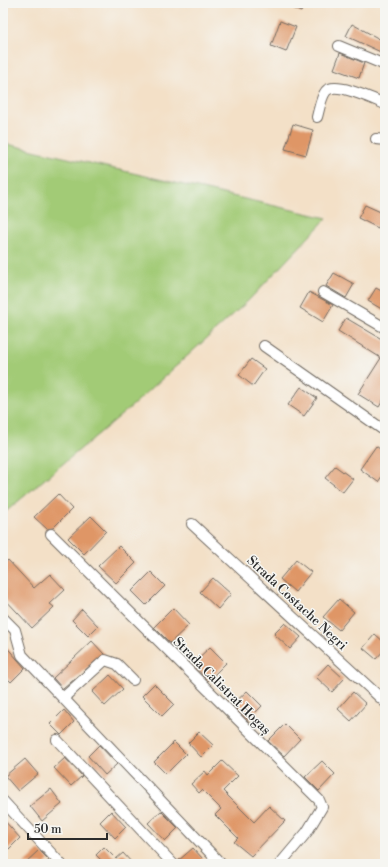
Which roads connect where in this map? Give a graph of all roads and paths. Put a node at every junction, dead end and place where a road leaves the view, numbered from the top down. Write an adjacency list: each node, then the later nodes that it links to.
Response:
1 (339, 46): 2 (street)
2 (385, 65)
3 (385, 104): 4 (street)
4 (317, 117)
5 (323, 292): 6 (street)
6 (385, 328)
7 (264, 346): 8 (street)
8 (385, 430)
9 (192, 524): 14 (street, Strada Costache Negri)
10 (51, 534): 20 (street, Strada Calistrat Hogaș)
11 (3, 618): 13 (street)
12 (132, 680): 13 (street)
13 (63, 698): 19 (street)
14 (385, 702)
15 (57, 740): 18 (street)
16 (3, 801): 17 (street)
17 (61, 864)
18 (173, 864)
19 (222, 864)
20 (280, 864)

